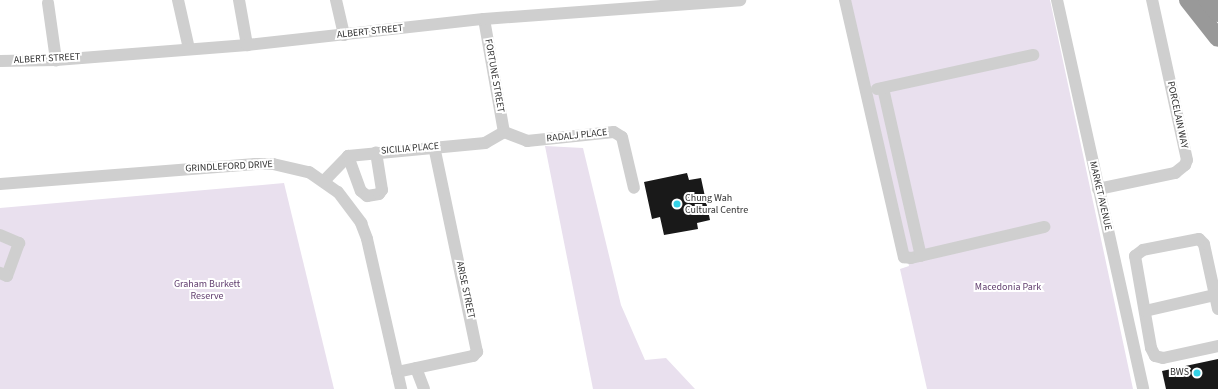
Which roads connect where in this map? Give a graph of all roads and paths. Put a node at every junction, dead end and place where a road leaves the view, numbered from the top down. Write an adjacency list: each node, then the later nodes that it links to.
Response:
1 (178, 0): 16 (street)
2 (239, 0): 15 (street)
3 (336, 0): 14 (street)
4 (740, 0): 11 (street, ALBERT STREET)
5 (845, 0): 21 (street)
6 (1152, 0): 29 (street, PORCELAIN WAY)
7 (1188, 0): 13 (highway)
8 (1207, 0): 13 (highway)
9 (1057, 1): 29 (street, MARKET AVENUE)
10 (48, 3): 18 (street)
11 (667, 3): 12 (street, ALBERT STREET)
12 (484, 19): 14 (street, ALBERT STREET); 22 (street, FORTUNE STREET)
13 (1216, 29)
14 (344, 35): 15 (street, ALBERT STREET)
15 (247, 45): 16 (street, ALBERT STREET)
16 (189, 49): 18 (street, ALBERT STREET)
17 (1033, 55): 20 (street)
18 (56, 60): 19 (street, ALBERT STREET)
19 (0, 61)
20 (883, 88): 21 (street); 32 (street)
21 (866, 91): 32 (street)
22 (504, 132): 23 (street, SICILIA PLACE); 28 (street, RADALJ PLACE)
23 (434, 147): 24 (street, SICILIA PLACE); 38 (street, ARISE STREET)
24 (376, 152): 25 (street, SICILIA PLACE); 25 (street)
25 (348, 156): 26 (street)
26 (324, 181): 27 (street, GRINDLEFORD DRIVE); 39 (street, GRINDLEFORD DRIVE)
27 (0, 184)
28 (634, 188)
29 (1098, 189): 42 (street, MARKET AVENUE)
30 (1044, 228): 32 (street)
31 (0, 235): 33 (street)
32 (921, 256)
33 (0, 273)
34 (1215, 295): 35 (street); 36 (street); 36 (street)
35 (1218, 308)
36 (1144, 311): 37 (street)
37 (1218, 346)
38 (419, 368): 39 (street, ARISE STREET); 40 (street)
39 (397, 372): 41 (street, GRINDLEFORD DRIVE)
40 (424, 388)
41 (401, 389)
42 (1143, 389)

